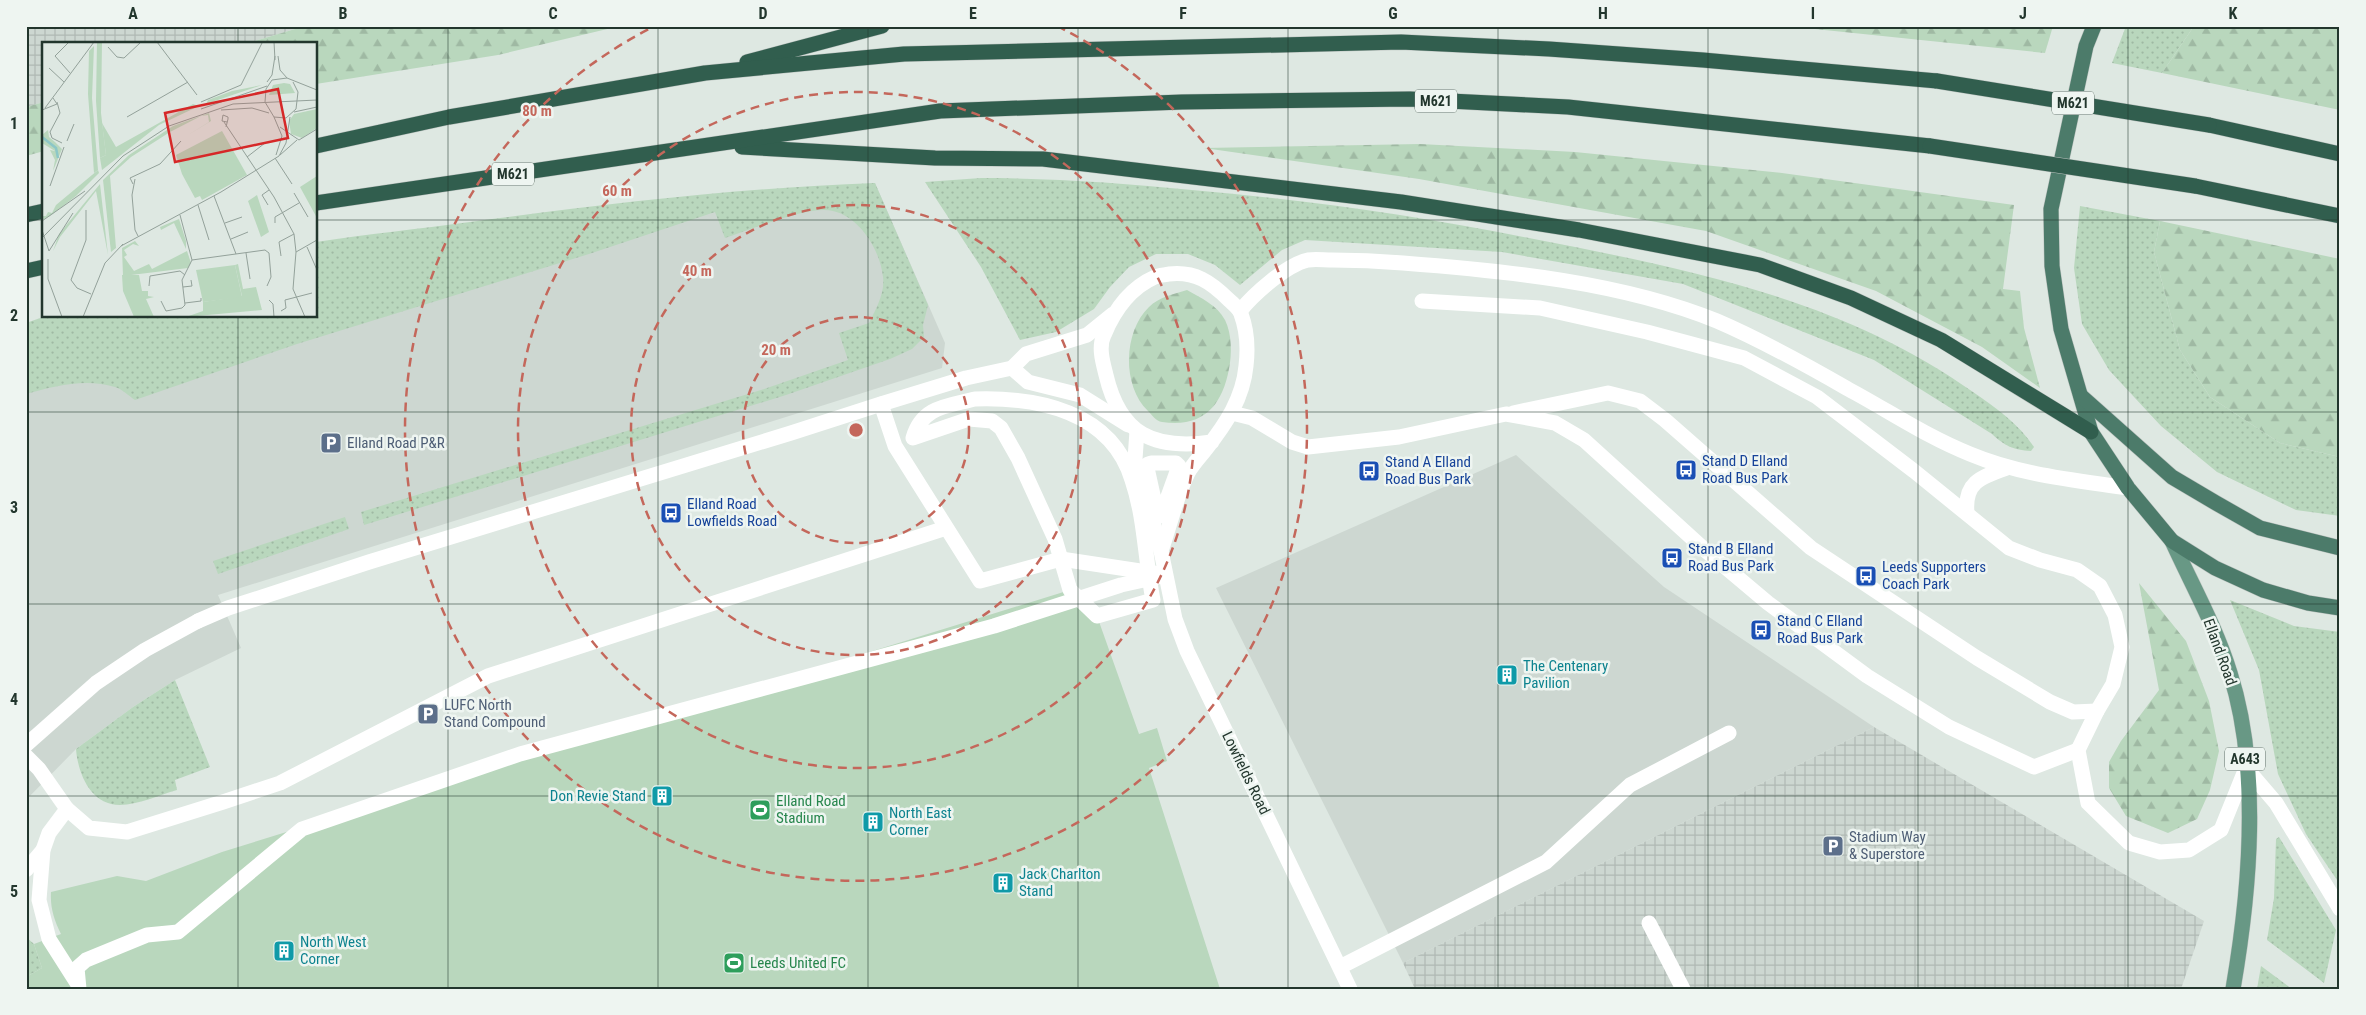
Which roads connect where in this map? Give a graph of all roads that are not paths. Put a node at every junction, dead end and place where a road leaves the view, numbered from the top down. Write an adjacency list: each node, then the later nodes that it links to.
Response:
1 (882, 26): 3 (highway)
2 (2094, 26): 17 (highway)
3 (704, 73): 4 (highway, M621); 6 (highway, M621, bridge)
4 (318, 146)
5 (710, 146): 7 (highway, M621); 10 (highway, M621, bridge); 22 (highway)
6 (2340, 154)
7 (318, 203)
8 (42, 211): 9 (highway)
9 (26, 215)
10 (2340, 216)
11 (42, 267): 12 (highway)
12 (26, 271)
13 (1422, 301): 26 (street)
14 (1240, 311): 15 (street); 19 (street, Lowfields Road); 24 (street)
15 (1113, 314): 16 (street); 21 (street)
16 (1012, 368): 18 (street); 21 (street)
17 (2081, 396): 22 (highway); 29 (highway)
18 (881, 404): 27 (street); 38 (street)
19 (1232, 413): 20 (street); 23 (street, Lowfields Road)
20 (1506, 414): 36 (street); 39 (street)
21 (1132, 428): 23 (street); 30 (street, Lowfields Road)
22 (2092, 432): 25 (highway)
23 (1212, 442): 30 (street, Lowfields Road)
24 (2007, 468): 25 (street); 26 (street)
25 (2128, 488): 28 (highway)
26 (1968, 513): 36 (street)
27 (946, 528): 31 (street); 42 (street)
28 (2172, 541): 35 (highway); 41 (main road, Elland Road / A643)
29 (2340, 548)
30 (1161, 552): 32 (street, Lowfields Road)
31 (1061, 559): 33 (street); 33 (street); 34 (street)
32 (1164, 575): 33 (street); 47 (street, Lowfields Road)
33 (1148, 576): 34 (street); 34 (street)
34 (1080, 600): 48 (street)
35 (2340, 608)
36 (2097, 711): 39 (street)
37 (1729, 733): 47 (street)
38 (26, 745)
39 (2078, 750): 41 (street)
40 (26, 756): 42 (street)
41 (2246, 768): 45 (street); 51 (main road, Elland Road / A643)
42 (67, 809): 43 (street)
43 (43, 850): 44 (street); 48 (street)
44 (26, 870)
45 (2340, 910)
46 (1649, 923): 50 (street)
47 (1340, 967): 49 (street, Lowfields Road)
48 (78, 986)
49 (1350, 989)
50 (1683, 989)
51 (2233, 989)

